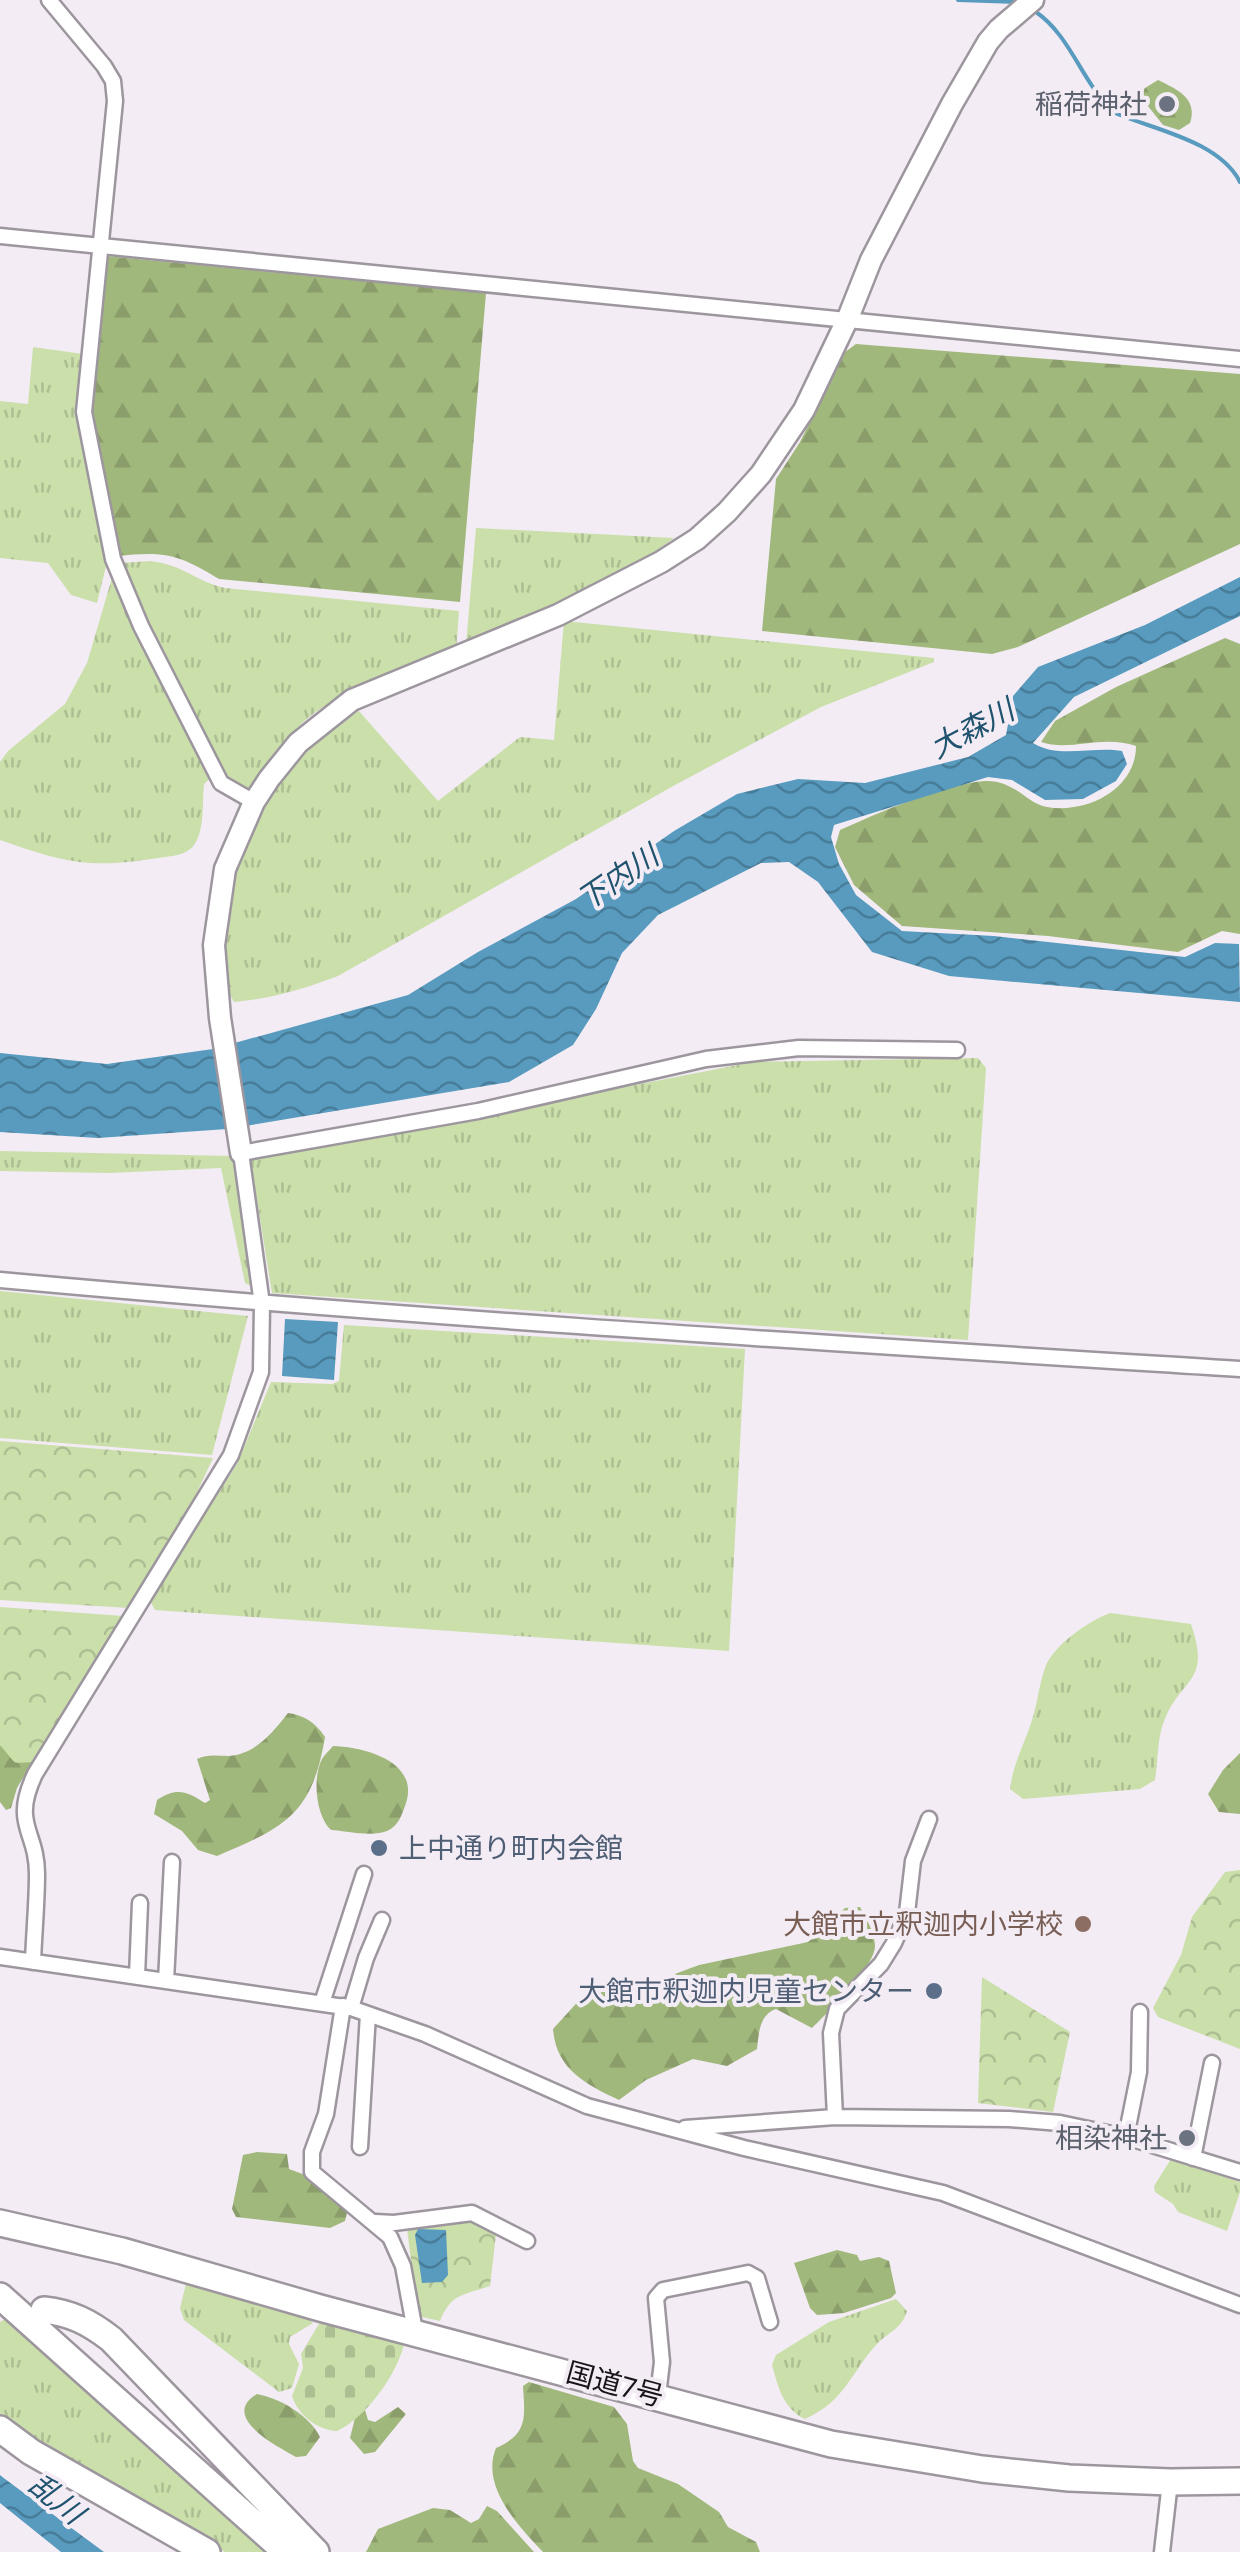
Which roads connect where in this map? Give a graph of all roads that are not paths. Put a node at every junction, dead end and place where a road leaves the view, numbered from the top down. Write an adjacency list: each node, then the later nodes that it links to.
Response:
1 (49, 0): 4 (street)
2 (1033, 0): 5 (street)
3 (0, 236): 4 (street)
4 (100, 247): 5 (street); 7 (street)
5 (848, 318): 6 (street); 7 (street)
6 (1240, 359)
7 (254, 802): 9 (street)
8 (956, 1050): 9 (street)
9 (241, 1153): 11 (street)
10 (0, 1280): 11 (street)
11 (262, 1304): 12 (street); 19 (street)
12 (1240, 1369)
13 (929, 1818): 27 (street)
14 (172, 1862): 21 (street)
15 (364, 1874): 22 (street)
16 (140, 1903): 20 (street)
17 (382, 1920): 23 (street)
18 (0, 1957): 19 (street)
19 (32, 1962): 20 (street)
20 (137, 1976): 21 (street)
21 (166, 1980): 22 (street)
22 (322, 2003): 23 (street)
23 (347, 2007): 25 (street); 33 (street)
24 (1140, 2012): 29 (street)
25 (368, 2014): 28 (street); 30 (street)
26 (1212, 2063): 31 (street)
27 (835, 2118): 28 (street); 29 (street)
28 (674, 2128): 37 (street)
29 (1126, 2137): 31 (street)
30 (360, 2147)
31 (1193, 2158): 32 (street)
32 (1240, 2172)
33 (376, 2222): 35 (street); 40 (street)
34 (0, 2223): 40 (highway, 国道7号)
35 (527, 2241)
36 (0, 2296): 46 (highway)
37 (1240, 2305)
38 (44, 2310): 47 (highway)
39 (770, 2322): 41 (street)
40 (415, 2331): 41 (highway, 国道7号)
41 (658, 2396): 44 (highway, 国道7号)
42 (0, 2429): 45 (highway)
43 (1240, 2481): 44 (highway, 国道7号)
44 (1170, 2482): 48 (street)
45 (207, 2552)
46 (286, 2552)
47 (316, 2552)
48 (1162, 2552)

